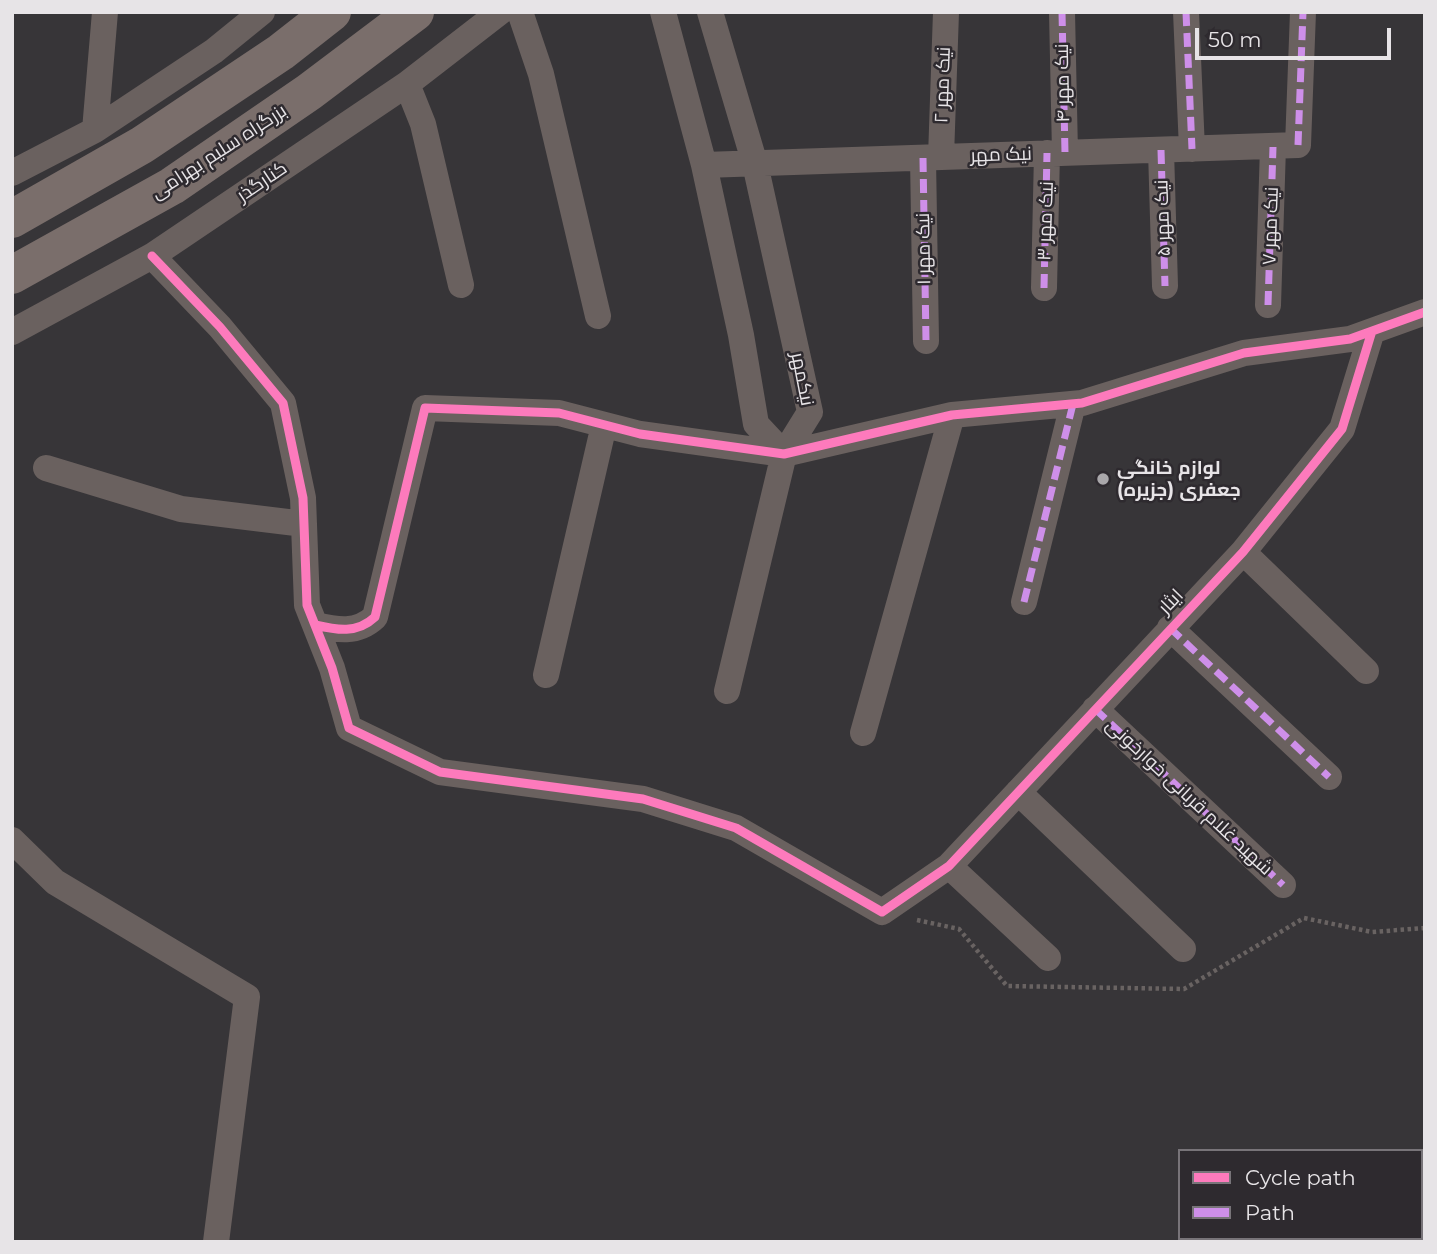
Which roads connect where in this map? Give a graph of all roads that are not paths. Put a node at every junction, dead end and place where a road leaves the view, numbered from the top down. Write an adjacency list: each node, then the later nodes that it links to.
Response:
1 (105, 12): 14 (street)
2 (262, 12): 14 (street)
3 (332, 12): 23 (highway)
4 (415, 12): 25 (highway, بزرگراه سلیم بهرامی)
5 (500, 12): 13 (street, کنارگذر)
6 (520, 12): 31 (street)
7 (663, 12): 21 (street)
8 (710, 12): 20 (street, نیکمهر)
9 (946, 12): 19 (street, نیک مهر ۲)
10 (1062, 12): 18 (street, نیک مهر ۴)
11 (1186, 12): 16 (street)
12 (1303, 12): 15 (street, نیک مهر ۷)
13 (407, 84): 24 (street, کنارگذر); 26 (street)
14 (94, 130): 22 (street)
15 (1286, 146): 16 (street, نیک مهر); 29 (street, نیک مهر ۷)
16 (1192, 149): 17 (street, نیک مهر)
17 (1161, 150): 18 (street, نیک مهر); 27 (street, نیک مهر ۵)
18 (1056, 153): 19 (street, نیک مهر); 28 (street, نیک مهر ۳)
19 (932, 158): 20 (street, نیک مهر); 34 (street, نیک مهر ۱)
20 (755, 164): 21 (street, نیک مهر); 38 (street, نیکمهر)
21 (704, 165): 38 (street)
22 (12, 173)
23 (12, 219)
24 (152, 256): 33 (street, کنارگذر); 40 (street)
25 (12, 275)
26 (461, 285)
27 (1166, 286)
28 (1044, 288)
29 (1268, 305)
30 (1425, 312): 32 (street)
31 (598, 316)
32 (1371, 331): 35 (street); 41 (street, ایثار)
33 (12, 332)
34 (926, 341)
35 (1073, 404): 36 (street); 42 (street)
36 (951, 415): 38 (street); 49 (street)
37 (604, 425): 38 (street); 43 (street); 46 (street)
38 (784, 454): 47 (street, نیکمهر)
39 (47, 468): 40 (street)
40 (304, 524): 43 (street)
41 (1243, 552): 44 (street, ایثار); 45 (street)
42 (1024, 602)
43 (315, 625): 53 (street, ایثار)
44 (1170, 628): 48 (street, ایثار); 50 (street)
45 (1366, 671)
46 (546, 675)
47 (727, 691)
48 (1094, 709): 51 (street, ایثار); 54 (street, شهید غلام قربانی خوارخونی)
49 (863, 733)
50 (1329, 777)
51 (1018, 792): 53 (street, ایثار); 55 (street)
52 (12, 840): 57 (street)
53 (949, 866): 56 (street)
54 (1283, 885)
55 (1184, 949)
56 (1048, 958)
57 (216, 1242)

